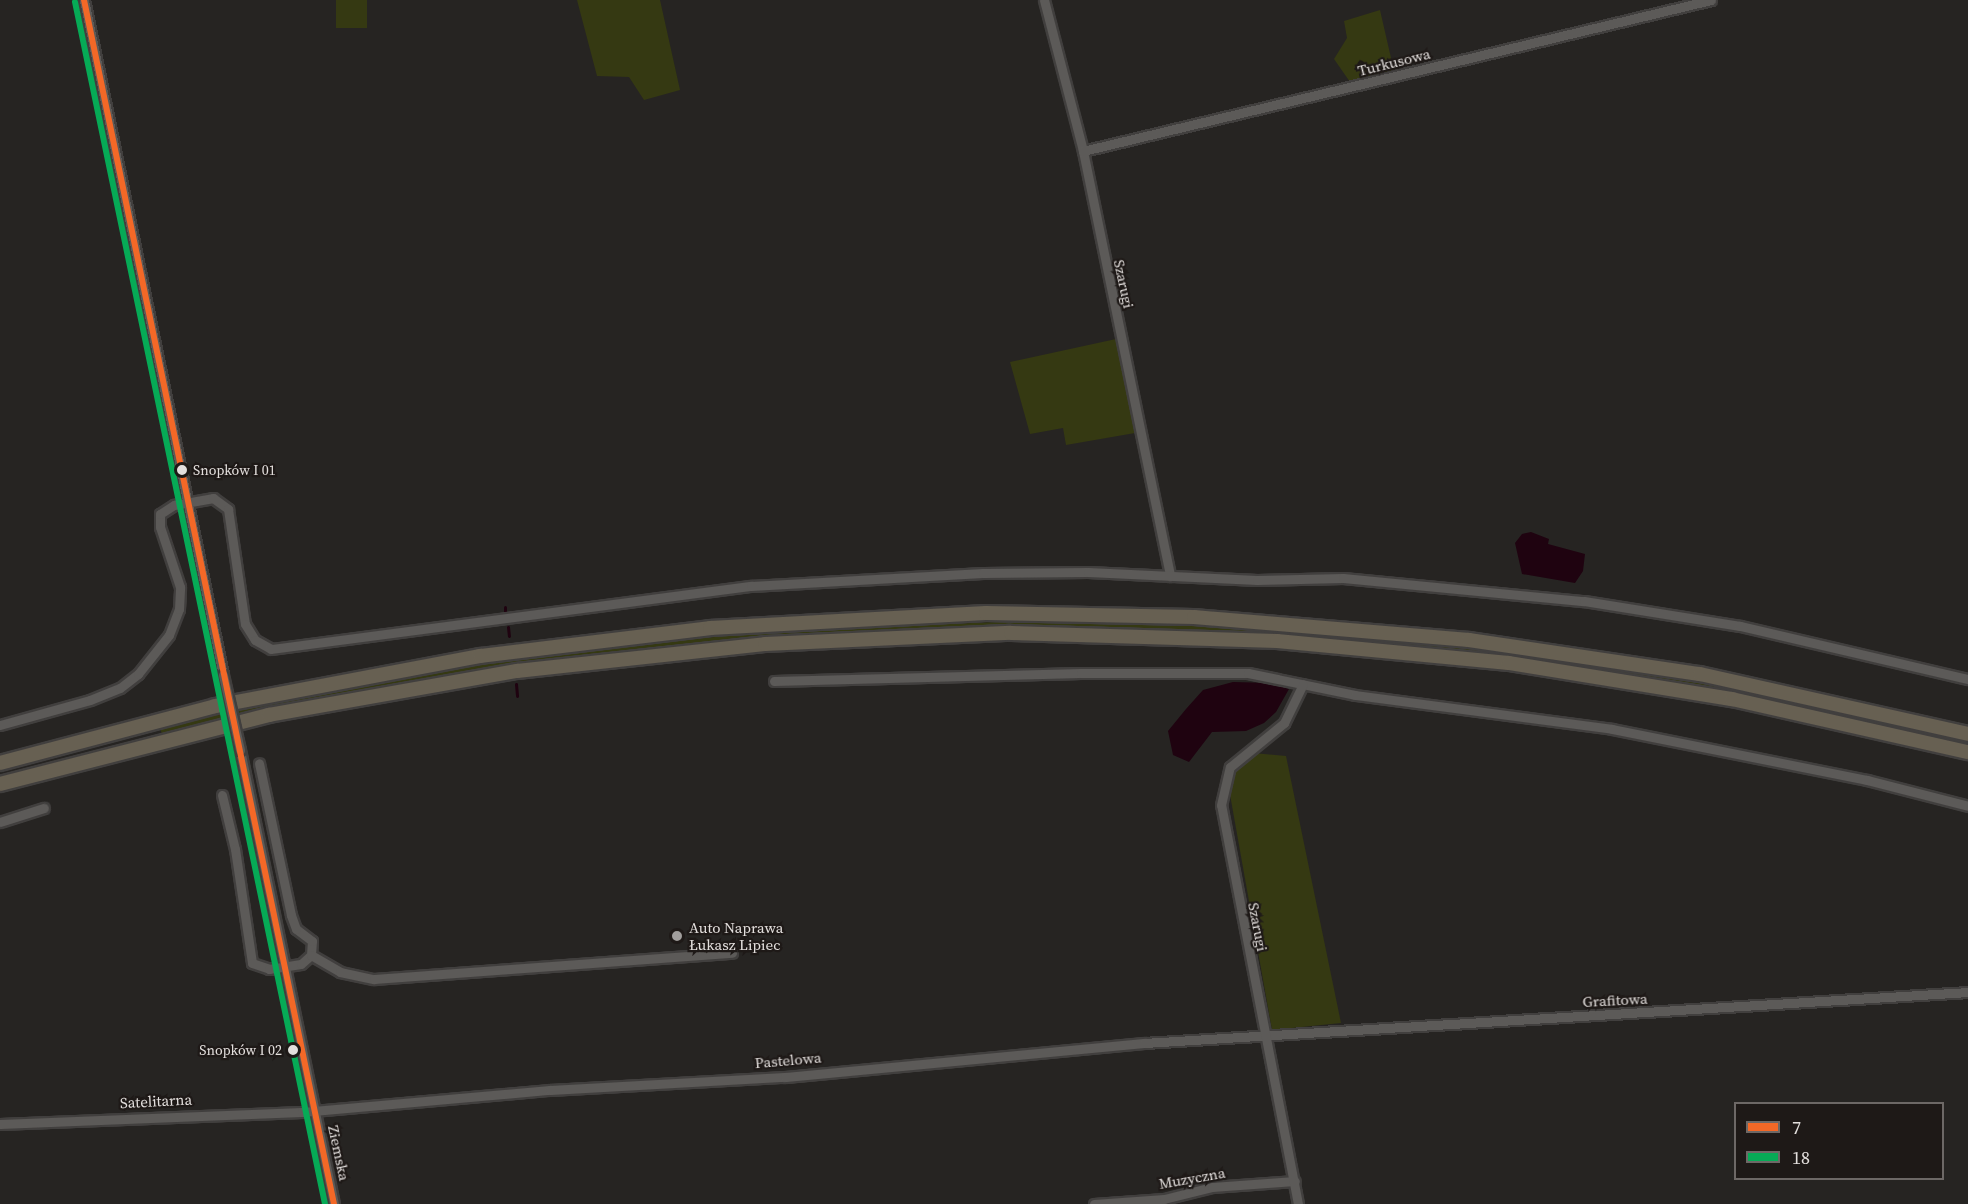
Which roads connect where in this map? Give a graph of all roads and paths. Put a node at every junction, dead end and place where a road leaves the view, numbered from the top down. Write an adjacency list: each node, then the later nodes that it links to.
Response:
1 (84, 0): 5 (street, Ziemska)
2 (1044, 0): 4 (street, Szarugi)
3 (1711, 0): 4 (street, Turkusowa)
4 (1083, 151): 6 (street, Szarugi)
5 (187, 502): 6 (street); 10 (street); 22 (street, Ziemska, bridge)
6 (1170, 576): 7 (street)
7 (1968, 679)
8 (774, 681): 9 (street)
9 (1303, 684): 17 (street); 24 (street, Szarugi)
10 (0, 725)
11 (1968, 734): 13 (highway)
12 (1968, 752): 15 (highway)
13 (0, 763)
14 (259, 764): 21 (street)
15 (0, 784)
16 (222, 795): 22 (street)
17 (1968, 807)
18 (44, 808): 19 (street)
19 (0, 822)
20 (732, 953): 21 (street)
21 (311, 955): 22 (street)
22 (285, 967): 25 (street, Ziemska)
23 (1968, 992): 24 (street, Grafitowa)
24 (1265, 1036): 25 (street, Pastelowa); 27 (street, Szarugi)
25 (314, 1109): 26 (street, Satelitarna); 28 (street, Ziemska)
26 (0, 1124)
27 (1295, 1180): 29 (street, Muzyczna); 30 (street, Szarugi)
28 (333, 1204)
29 (1094, 1204)
30 (1298, 1204)

